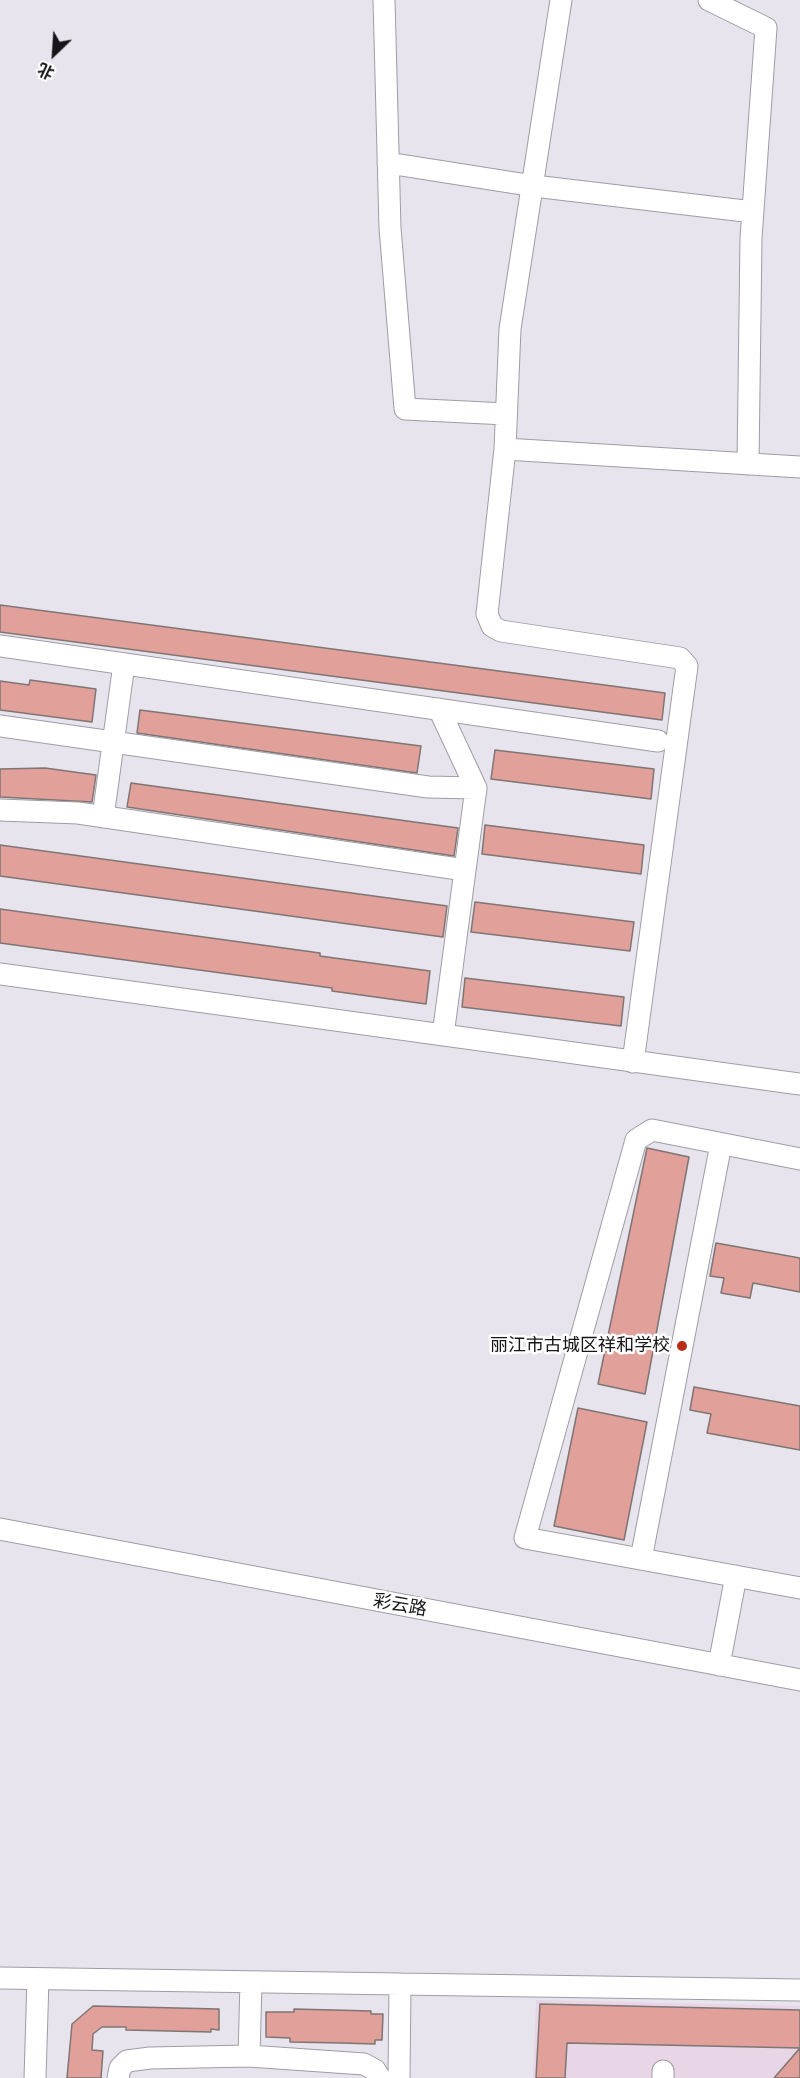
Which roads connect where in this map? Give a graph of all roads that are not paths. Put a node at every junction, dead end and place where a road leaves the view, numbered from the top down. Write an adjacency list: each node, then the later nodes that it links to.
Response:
1 (384, 0): 4 (street)
2 (561, 0): 5 (street)
3 (709, 0): 6 (street)
4 (388, 163): 5 (street); 7 (street)
5 (534, 186): 6 (street); 7 (street)
6 (753, 212): 9 (street)
7 (506, 414): 8 (street)
8 (505, 449): 9 (street); 23 (street)
9 (748, 464): 10 (street)
10 (800, 467)
11 (0, 646): 12 (street)
12 (124, 664): 13 (street); 16 (street)
13 (439, 709): 15 (street); 17 (street)
14 (0, 726): 16 (street)
15 (658, 741)
16 (113, 743): 17 (street); 19 (street)
17 (476, 788): 20 (street)
18 (0, 810): 19 (street)
19 (103, 817): 20 (street)
20 (465, 870): 22 (street)
21 (0, 974): 22 (street)
22 (443, 1035): 23 (street)
23 (633, 1062): 24 (street)
24 (800, 1084)
25 (721, 1144): 26 (street); 28 (street); 28 (street)
26 (800, 1159)
27 (0, 1529): 31 (street, 彩云路)
28 (641, 1559): 29 (street)
29 (736, 1576): 30 (street); 31 (street)
30 (800, 1588)
31 (718, 1665): 32 (street, 彩云路)
32 (800, 1680)
33 (0, 1978): 34 (street)
34 (38, 1979): 35 (street); 39 (street)
35 (251, 1982): 36 (street); 38 (street)
36 (400, 1984): 37 (street); 42 (street)
37 (800, 1990)
38 (249, 2056): 40 (street); 41 (street)
39 (35, 2078)
40 (118, 2078)
41 (380, 2078)
42 (399, 2078)

